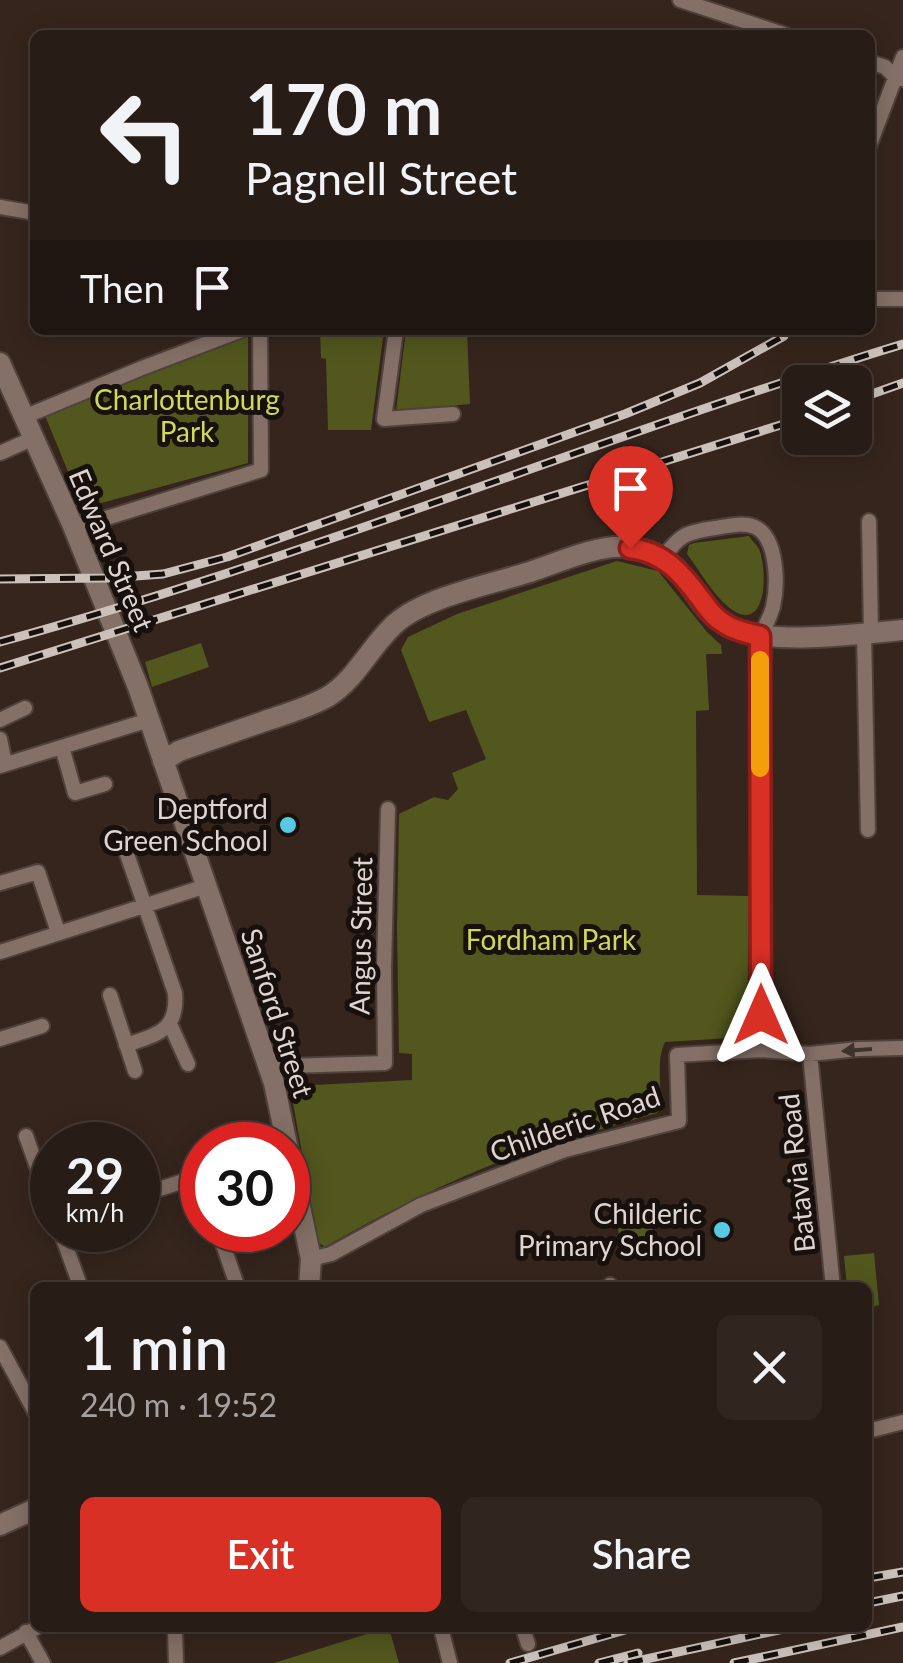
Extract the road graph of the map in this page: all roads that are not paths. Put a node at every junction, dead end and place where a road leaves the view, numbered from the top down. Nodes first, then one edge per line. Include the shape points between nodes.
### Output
1 (680, 0) edge
2 (771, 30) edge
3 (903, 56) edge
4 (875, 64) edge
5 (899, 78) edge
6 (875, 133) edge
7 (0, 207) edge
8 (30, 212) edge
9 (903, 298) edge
10 (875, 299) edge
11 (229, 335) edge
12 (260, 335) edge
13 (395, 335) edge
14 (0, 363) edge
15 (454, 414) dead end
16 (24, 417) junction
17 (34, 438) junction
18 (0, 453) edge
19 (869, 521) dead end
20 (73, 526) junction
21 (663, 558) junction
22 (903, 630) edge
23 (868, 633) junction
24 (760, 636) junction
25 (24, 708) dead end
26 (0, 720) edge
27 (149, 720) junction
28 (0, 739) edge
29 (62, 747) junction
30 (164, 762) junction
31 (3, 765) edge
32 (105, 784) dead end
33 (388, 809) dead end
34 (868, 830) dead end
35 (120, 834) dead end
36 (0, 884) edge
37 (206, 886) junction
38 (146, 905) junction
39 (58, 932) junction
40 (0, 952) edge
41 (110, 995) dead end
42 (170, 1024) junction
43 (42, 1026) dead end
44 (0, 1039) edge
45 (126, 1045) junction
46 (903, 1048) edge
47 (761, 1050) junction
48 (810, 1054) junction
49 (188, 1064) dead end
50 (279, 1068) junction
51 (135, 1071) dead end
52 (283, 1122) edge
53 (26, 1136) dead end
54 (30, 1147) edge
55 (68, 1252) edge
56 (226, 1252) edge
57 (309, 1252) edge
58 (311, 1260) junction
59 (79, 1282) edge
60 (236, 1282) edge
61 (309, 1282) edge
62 (832, 1282) edge
63 (0, 1347) edge
64 (30, 1403) edge
65 (903, 1422) edge
66 (872, 1431) edge
67 (30, 1511) edge
68 (0, 1526) edge
69 (30, 1631) edge
70 (32, 1632) edge
71 (175, 1632) edge
72 (442, 1632) edge
73 (524, 1632) edge
74 (528, 1644) dead end
75 (0, 1652) edge
76 (3, 1663) edge
77 (42, 1663) edge
78 (176, 1663) edge
79 (450, 1663) edge

1 - 2 street
3 - 5 street
4 - 5 street
5 - 6 street
7 - 8 street
9 - 10 street
11 - 16 street
12 - 20 street via 262,470
13 - 15 street via 384,419
14 - 16 main road, Edward Street
16 - 17 main road, Edward Street
17 - 18 street
17 - 20 main road, Edward Street
19 - 23 street
20 - 27 main road, Edward Street
21 - 24 main road via 721,622
21 - 24 street via 684,534 737,525 759,529 774,557 774,604
21 - 30 main road via 625,547 600,550 430,604 394,625 328,696
22 - 23 main road
23 - 24 main road
23 - 34 street
24 - 47 street
25 - 26 street
27 - 29 street
27 - 30 main road, Edward Street
28 - 31 street
29 - 31 street
29 - 32 street via 75,793
30 - 37 main road, Sanford Street
33 - 50 street, Angus Street via 385,1063
35 - 38 street
36 - 39 street via 38,872
37 - 38 street
37 - 50 main road, Sanford Street
38 - 39 street
38 - 42 street via 175,992
39 - 40 street
41 - 45 street
42 - 45 street
42 - 49 street
43 - 44 street
45 - 51 street
46 -> 48 street, Childeric Road
47 - 48 street, Childeric Road
47 - 58 street, Childeric Road via 677,1055 679,1121 565,1150 421,1204
48 - 62 street, Batavia Road
50 - 52 main road, Sanford Street
53 - 54 street
55 - 59 street
56 - 60 street
57 - 58 main road, Sanford Street
58 - 61 main road, Sanford Street
63 - 64 street
65 - 66 street
67 - 68 main road
69 - 75 street
70 - 77 street
71 - 78 street
72 - 79 street
73 - 74 street
75 - 76 street

